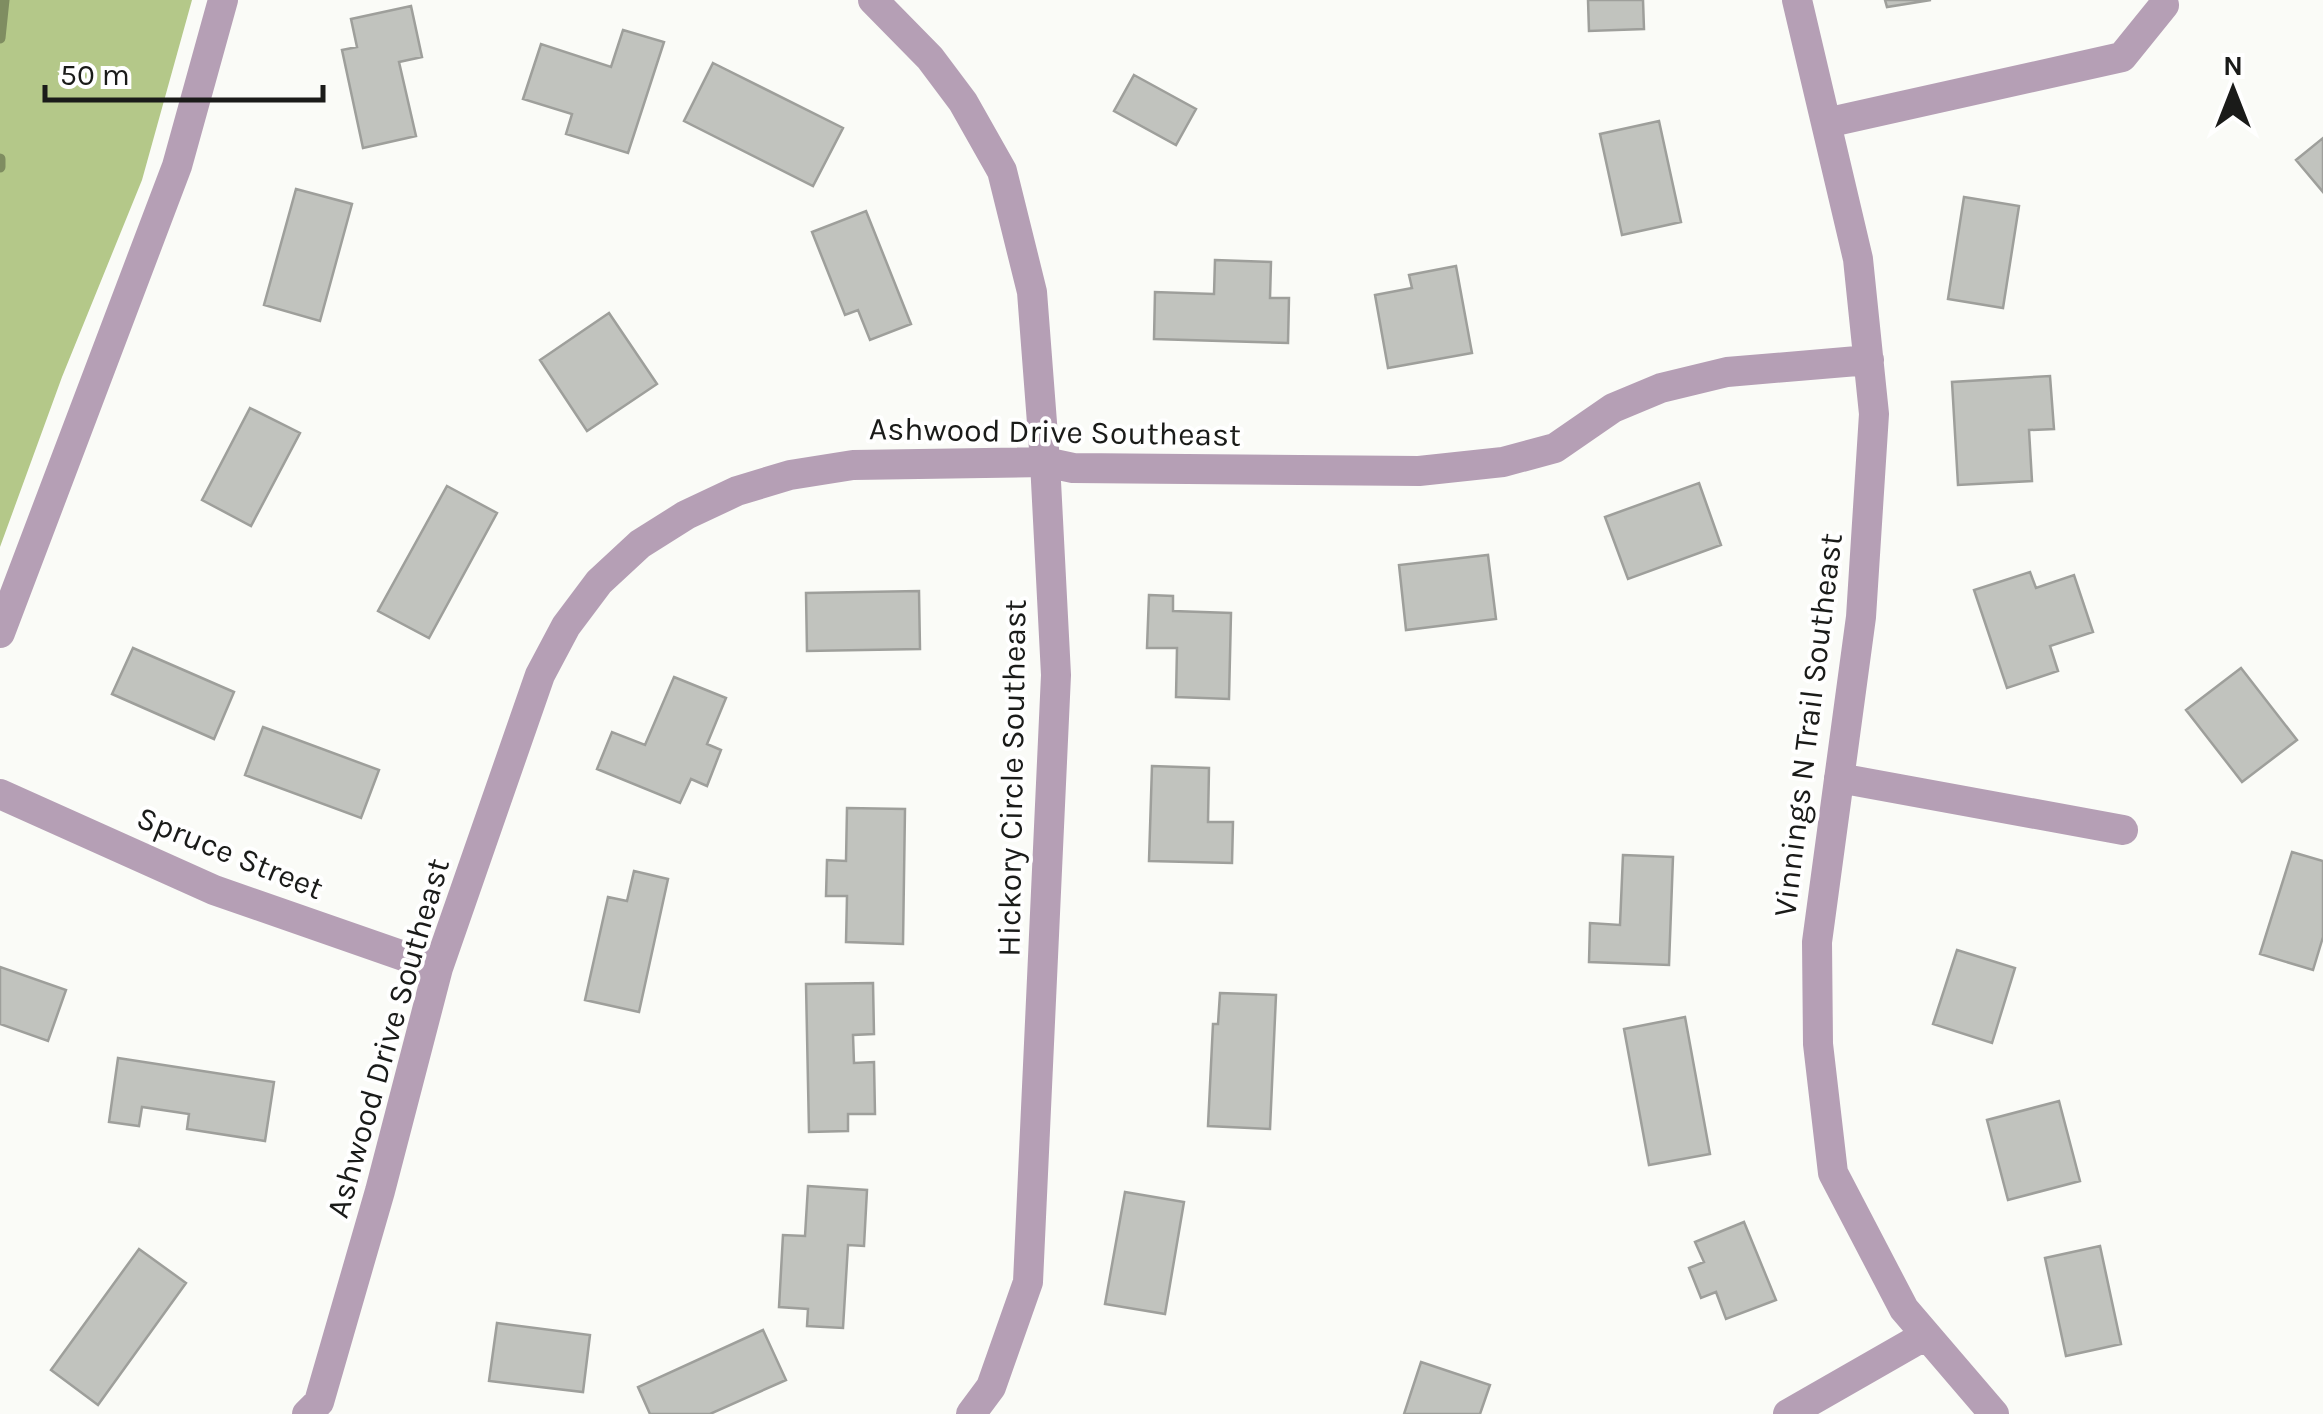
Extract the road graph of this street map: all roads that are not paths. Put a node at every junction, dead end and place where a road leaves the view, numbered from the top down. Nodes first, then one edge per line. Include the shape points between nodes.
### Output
1 (222, 0) edge
2 (873, 0) edge
3 (1798, 0) edge
4 (2164, 5) dead end
5 (1826, 123) junction
6 (1868, 360) junction
7 (1045, 462) junction
8 (0, 633) edge
9 (1839, 778) junction
10 (0, 794) edge
11 (2123, 830) dead end
12 (438, 968) junction
13 (1926, 1335) junction
14 (321, 1410) edge
15 (971, 1414) edge
16 (1788, 1414) edge
17 (1994, 1414) edge

1 - 8 street via 177,166
2 - 7 street, Hickory Circle Southeast via 930,58 1002,171 1032,292
3 - 5 street, Vinnings N Trail Southeast
4 - 5 street via 2122,57
5 - 6 street, Vinnings N Trail Southeast via 1858,259
6 - 7 street, Ashwood Drive Southeast via 1727,372 1660,388 1614,408 1555,448 1503,462 1419,471 1073,468
6 - 9 street, Vinnings N Trail Southeast via 1874,414 1861,618
7 - 12 street, Ashwood Drive Southeast via 853,465 790,474 737,491 640,544 599,582 540,675
7 - 15 street, Hickory Circle Southeast via 1056,675 1028,1282 992,1387
9 - 11 street
9 - 13 street, Vinnings N Trail Southeast via 1817,942 1818,1044 1833,1173 1904,1309
10 - 12 street, Spruce Street via 214,890
12 - 14 street, Ashwood Drive Southeast
13 - 16 street
13 - 17 street, Vinnings N Trail Southeast

